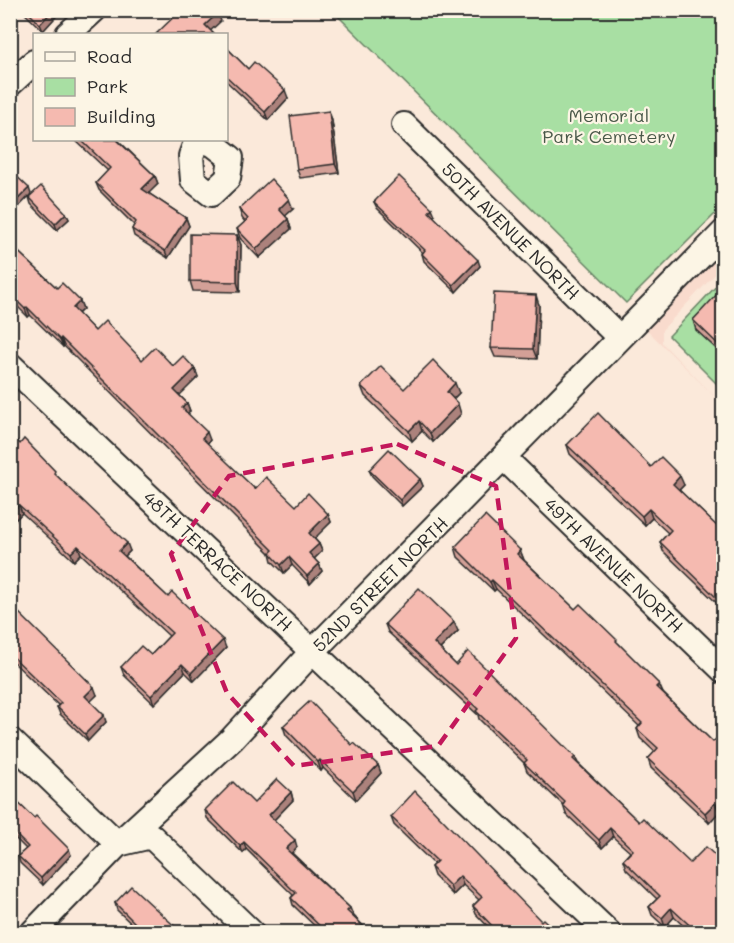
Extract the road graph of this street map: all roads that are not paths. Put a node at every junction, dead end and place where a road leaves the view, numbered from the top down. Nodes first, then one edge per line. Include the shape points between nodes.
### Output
1 (33, 64) edge
2 (12, 79) edge
3 (404, 125) dead end
4 (723, 232) edge
5 (619, 337) junction
6 (10, 365) edge
7 (504, 458) junction
8 (314, 651) junction
9 (723, 671) edge
10 (10, 740) edge
11 (118, 844) junction
12 (33, 933) edge
13 (251, 933) edge
14 (608, 933) edge

1 - 2 street
3 - 5 street, 50TH AVENUE NORTH
4 - 5 street, 52ND STREET NORTH
5 - 7 street, 52ND STREET NORTH
6 - 8 street, 48TH TERRACE NORTH
7 - 8 street, 52ND STREET NORTH
7 - 9 street, 49TH AVENUE NORTH
8 - 11 street, 52ND STREET NORTH via 232,739
8 - 14 street, 48TH TERRACE NORTH
10 - 11 street
11 - 12 street, 52ND STREET NORTH
11 - 13 street via 152,836

